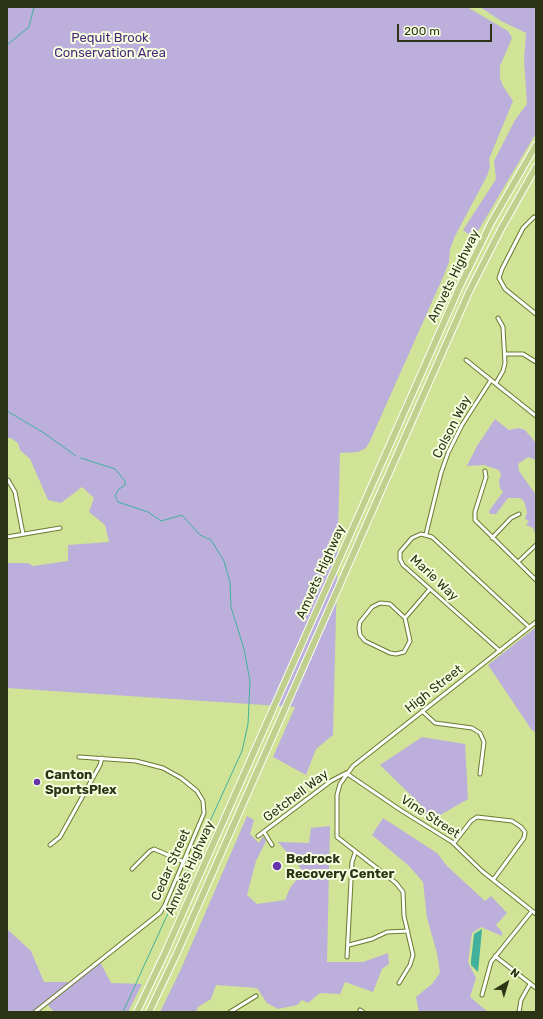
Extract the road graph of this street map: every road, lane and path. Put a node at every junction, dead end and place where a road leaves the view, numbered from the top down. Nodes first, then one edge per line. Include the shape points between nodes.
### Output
1 (536, 145) edge
2 (536, 167) edge
3 (534, 217) dead end
4 (536, 314) edge
5 (498, 318) dead end
6 (504, 354) junction
7 (466, 360) dead end
8 (536, 362) edge
9 (491, 380) junction
10 (496, 383) junction
11 (536, 416) edge
12 (485, 471) dead end
13 (8, 480) dead end
14 (519, 514) dead end
15 (60, 528) dead end
16 (23, 534) junction
17 (426, 534) junction
18 (7, 537) edge
19 (492, 538) junction
20 (536, 545) edge
21 (518, 562) junction
22 (536, 580) edge
23 (430, 590) junction
24 (405, 618) junction
25 (536, 622) edge
26 (529, 627) junction
27 (500, 651) junction
28 (422, 711) junction
29 (79, 757) dead end
30 (102, 758) junction
31 (346, 773) junction
32 (480, 774) dead end
33 (264, 832) junction
34 (258, 836) dead end
35 (454, 843) junction
36 (50, 845) dead end
37 (272, 845) dead end
38 (355, 853) junction
39 (184, 862) junction
40 (132, 869) dead end
41 (493, 880) junction
42 (532, 911) junction
43 (536, 914) edge
44 (408, 931) junction
45 (348, 944) junction
46 (495, 956) junction
47 (347, 957) dead end
48 (399, 983) dead end
49 (530, 984) junction
50 (536, 988) edge
51 (482, 995) dead end
52 (256, 996) dead end
53 (34, 1012) edge
54 (137, 1012) edge
55 (150, 1012) edge
56 (230, 1012) edge
57 (519, 1012) edge

1 - 54 highway, Amvets Highway via 491,223 457,292
2 - 55 highway, Amvets Highway via 501,229 467,298
3 - 4 street via 524,228 499,278 505,289
5 - 6 street via 503,329
6 - 8 street via 522,354
6 - 10 street via 504,367
7 - 9 street
9 - 10 street
9 - 17 street, Colson Way via 449,450
10 - 11 street
12 - 19 street via 474,518
13 - 16 street via 15,492
14 - 19 street via 511,518
15 - 16 street
16 - 18 street
17 - 23 street, Marie Way via 413,537 402,547 399,555 402,565
17 - 26 street
19 - 21 street
20 - 21 street
21 - 22 street
23 - 24 street
23 - 27 street, Marie Way
24 - 24 street via 410,641 407,649 400,654 392,654 365,642 359,632 360,622 372,607 380,603 390,604
25 - 26 street, High Street
26 - 27 street, High Street
27 - 28 street, High Street
28 - 31 street, High Street
28 - 32 street via 435,723 472,728 480,733 484,742
29 - 30 street
30 - 36 street via 62,835
30 - 39 street, Cedar Street via 143,762 173,773 197,791 205,811
31 - 33 street, Getchell Way via 331,781
31 - 35 street, Vine Street
31 - 38 street via 338,792 336,833 339,840
33 - 34 street, Getchell Way
33 - 37 street
35 - 41 street, Vine Street
35 - 41 street via 477,817 512,821 521,827 525,832 524,838
38 - 44 street via 401,888
38 - 45 street via 352,862
39 - 40 street via 154,849
39 - 53 street, Cedar Street via 160,914
41 - 42 street, Vine Street
42 - 43 street, Vine Street
42 - 46 street
44 - 45 street via 387,932 372,939
44 - 48 street via 412,957
45 - 47 street
46 - 49 street
46 - 51 street
49 - 50 street
49 - 57 street via 521,1000
52 - 56 street

